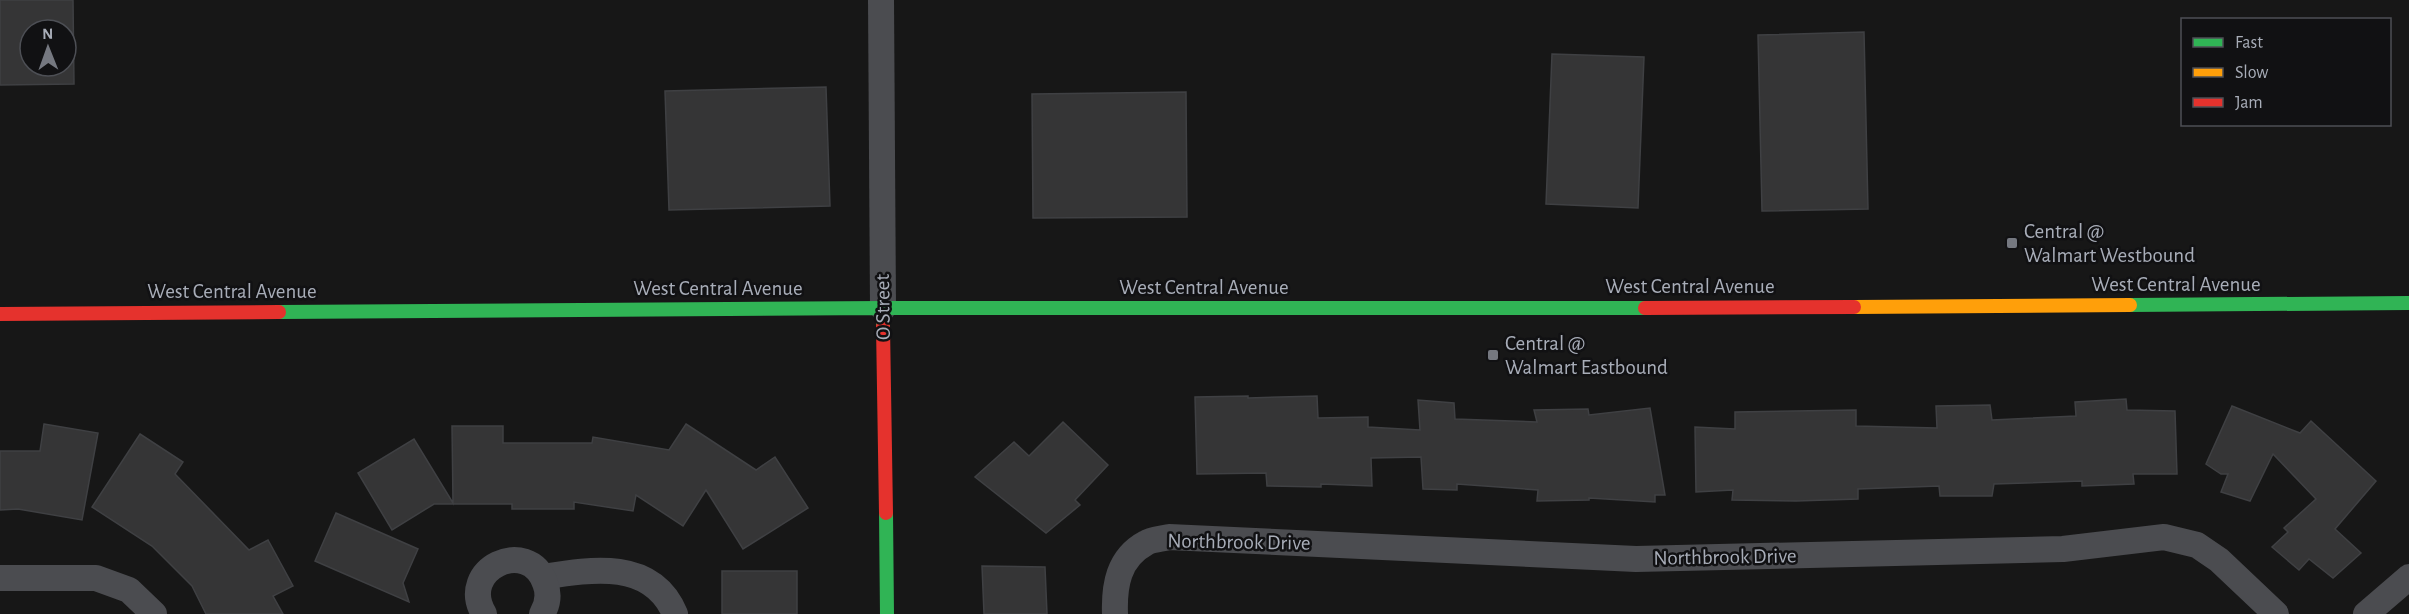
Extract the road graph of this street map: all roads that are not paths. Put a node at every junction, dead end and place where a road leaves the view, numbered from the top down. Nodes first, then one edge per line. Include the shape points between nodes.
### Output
1 (881, 0) edge
2 (2409, 303) edge
3 (883, 308) junction
4 (0, 314) edge
5 (543, 577) junction
6 (2409, 577) edge
7 (0, 578) edge
8 (154, 614) edge
9 (484, 614) edge
10 (542, 614) edge
11 (675, 614) edge
12 (887, 614) edge
13 (1115, 614) edge
14 (2276, 614) edge
15 (2366, 614) edge

1 - 3 street, O Street
2 - 3 main road, West Central Avenue
3 - 4 main road, West Central Avenue
3 - 12 main road, O Street
5 - 9 street via 527,562 506,560 495,564 487,571 478,591
5 - 10 street via 548,589
5 - 11 street via 621,570 648,580 669,600
6 - 15 street
7 - 8 street via 96,578 129,590
13 - 14 street, Northbrook Drive via 1118,573 1130,555 1146,542 1169,537 1636,559 2063,549 2164,537 2197,545 2219,560

